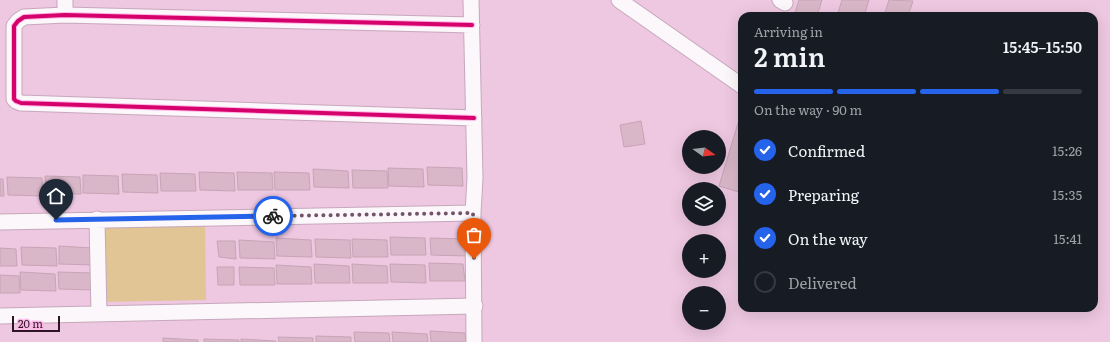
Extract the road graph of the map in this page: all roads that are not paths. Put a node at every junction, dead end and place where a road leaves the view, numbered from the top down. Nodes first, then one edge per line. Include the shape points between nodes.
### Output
1 (471, 0) edge
2 (619, 0) edge
3 (65, 7) edge
4 (472, 25) junction
5 (738, 83) edge
6 (474, 118) junction
7 (473, 213) junction
8 (97, 219) junction
9 (0, 222) edge
10 (475, 306) junction
11 (99, 314) junction
12 (0, 316) edge
13 (474, 342) edge

1 - 4 street
2 - 5 street
3 - 4 street
3 - 6 street via 24,17 14,26 16,101
4 - 6 street
6 - 7 street
7 - 8 street
7 - 10 street
8 - 9 street
8 - 11 street
10 - 11 street
10 - 13 street
11 - 12 street

